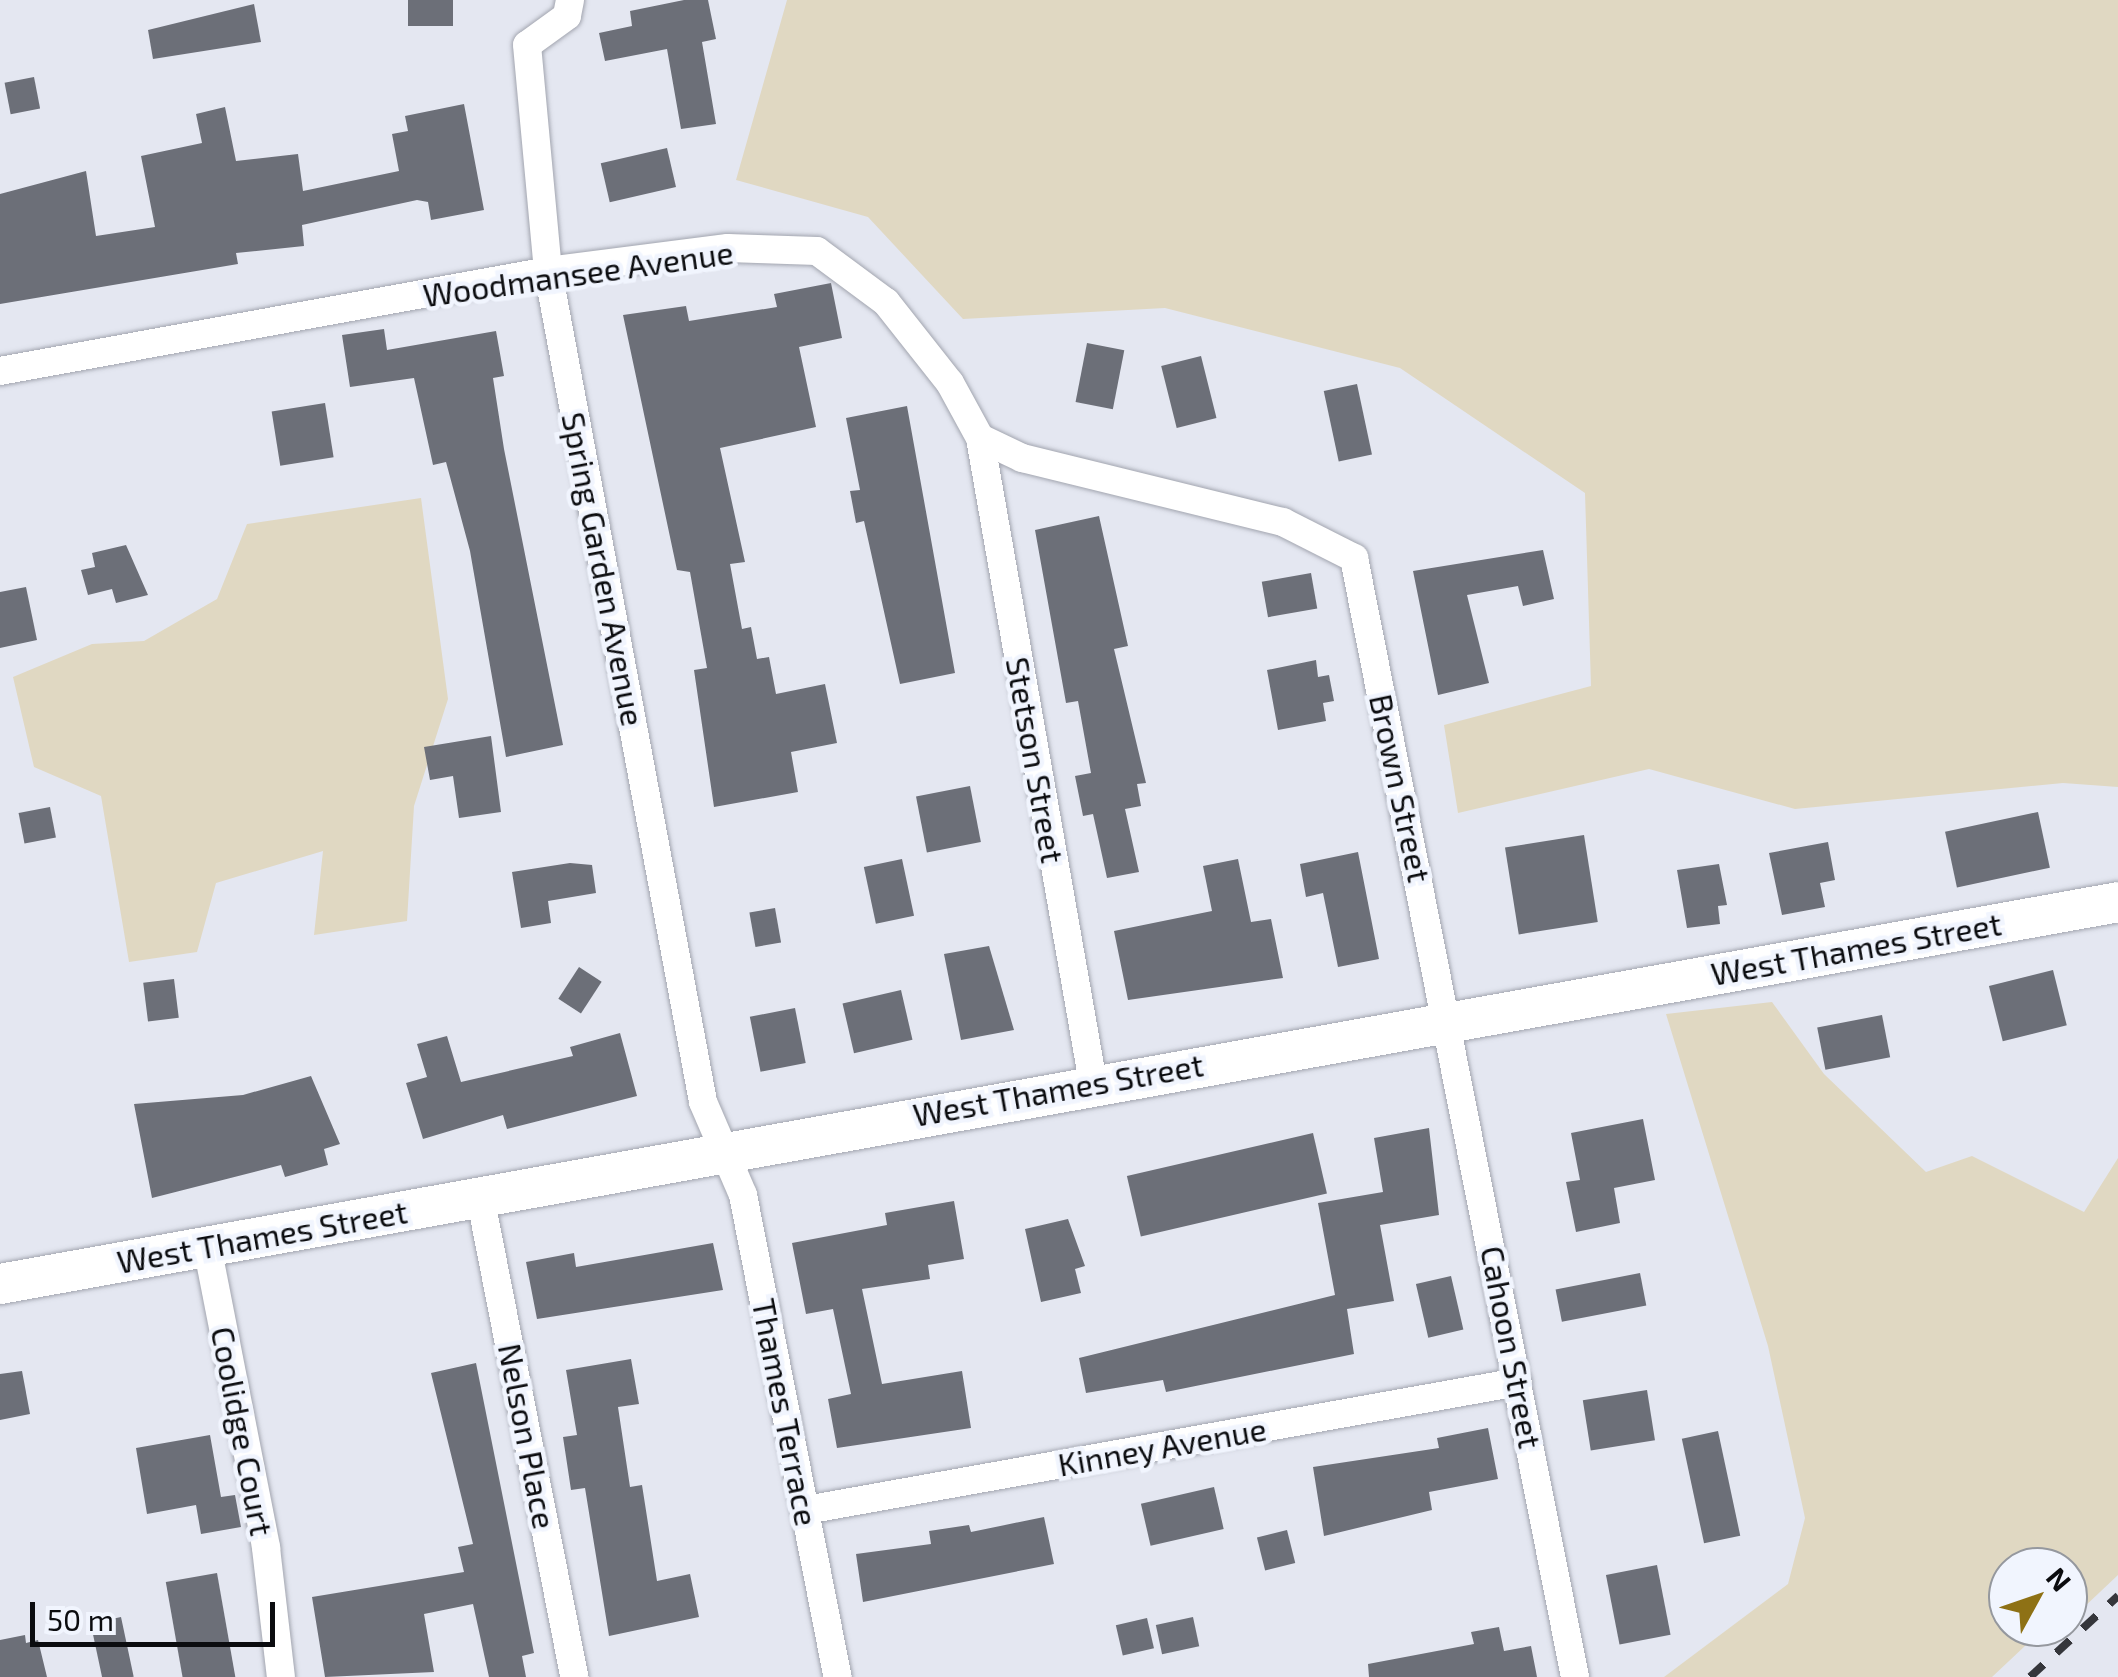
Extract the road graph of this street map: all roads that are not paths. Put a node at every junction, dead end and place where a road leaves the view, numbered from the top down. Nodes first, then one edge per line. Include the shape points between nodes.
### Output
1 (570, 0) edge
2 (548, 271) junction
3 (0, 371) edge
4 (980, 438) junction
5 (2118, 902) edge
6 (1449, 1018) junction
7 (1093, 1083) junction
8 (722, 1151) junction
9 (480, 1196) junction
10 (207, 1246) junction
11 (0, 1284) edge
12 (1518, 1382) junction
13 (806, 1510) junction
14 (281, 1677) edge
15 (574, 1677) edge
16 (838, 1677) edge
17 (1575, 1677) edge

1 - 2 street, Spring Garden Avenue via 567,16 528,45
2 - 3 street, Woodmansee Avenue
2 - 4 street, Woodmansee Avenue via 728,248 817,251 886,302 950,382
2 - 8 street, Spring Garden Avenue via 703,1102
4 - 6 street, Brown Street via 1022,458 1282,522 1354,558
4 - 7 street, Stetson Street
5 - 6 main road, West Thames Street
6 - 7 main road, West Thames Street
6 - 12 street, Cahoon Street
7 - 8 main road, West Thames Street
8 - 9 main road, West Thames Street
8 - 13 street, Thames Terrace via 743,1195
9 - 10 main road, West Thames Street
9 - 15 street, Nelson Place
10 - 11 main road, West Thames Street
10 - 14 street, Coolidge Court via 266,1548
12 - 13 street, Kinney Avenue
12 - 17 street, Cahoon Street
13 - 16 street, Thames Terrace via 825,1645

